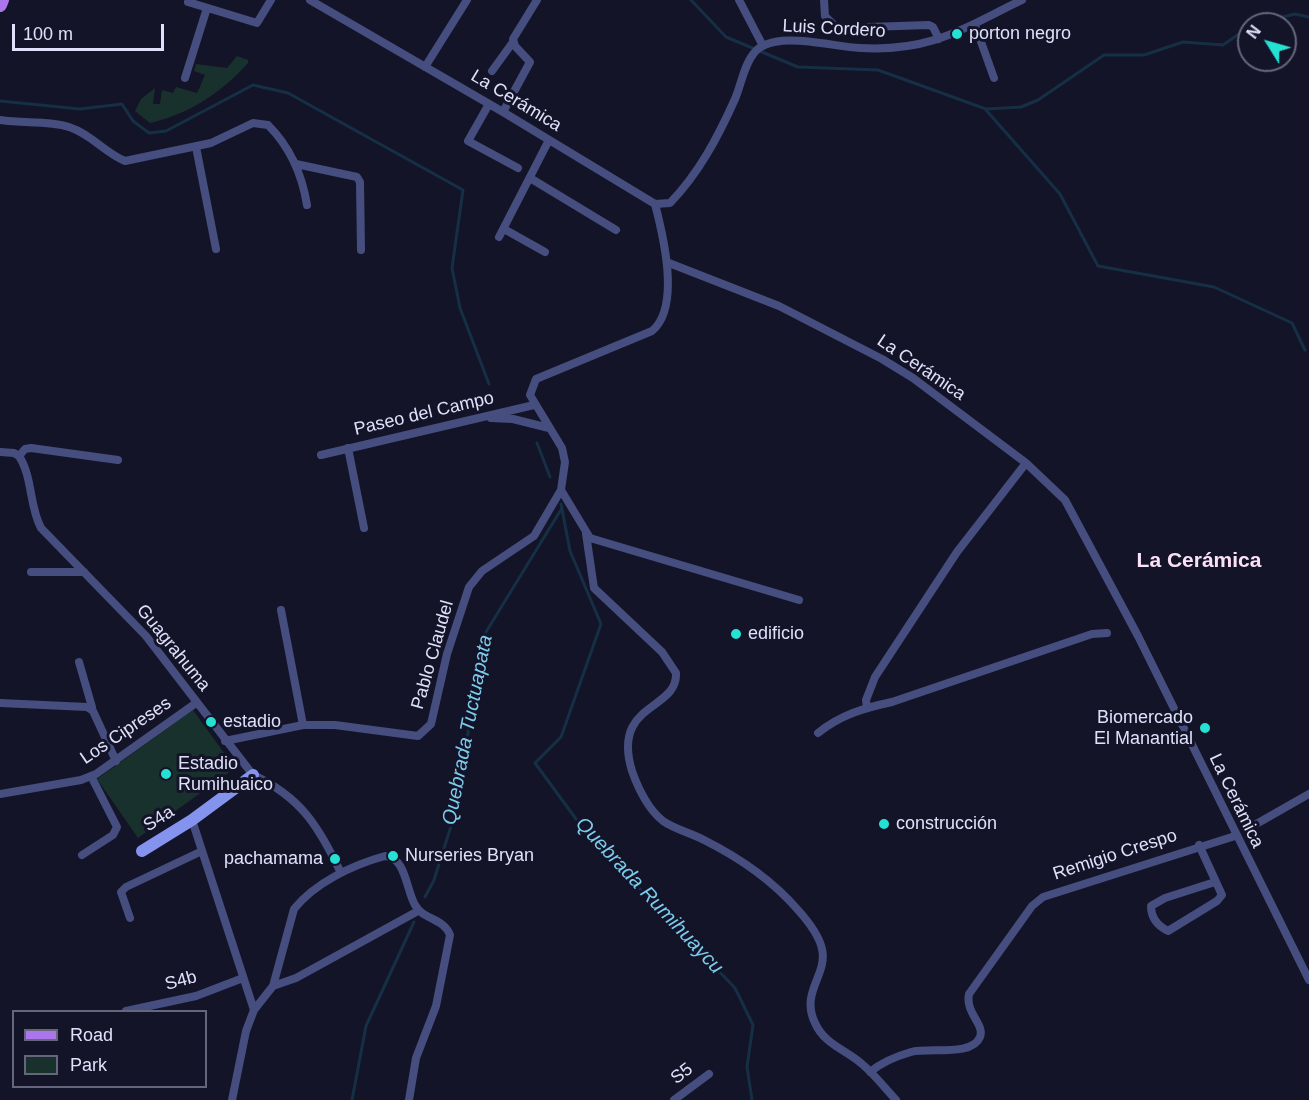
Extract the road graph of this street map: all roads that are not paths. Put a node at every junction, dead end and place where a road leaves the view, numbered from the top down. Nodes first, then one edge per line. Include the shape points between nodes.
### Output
1 (2, 0) edge
2 (271, 0) edge
3 (310, 0) edge
4 (467, 0) edge
5 (537, 0) edge
6 (739, 0) edge
7 (824, 0) edge
8 (1022, 0) edge
9 (188, 2) dead end
10 (0, 5) edge
11 (207, 8) junction
12 (975, 25) junction
13 (939, 39) junction
14 (513, 42) junction
15 (763, 46) junction
16 (424, 67) junction
17 (492, 71) dead end
18 (185, 78) dead end
19 (994, 78) dead end
20 (489, 104) junction
21 (503, 112) junction
22 (0, 120) edge
23 (549, 140) junction
24 (195, 147) junction
25 (296, 164) junction
26 (518, 168) dead end
27 (530, 178) junction
28 (655, 204) junction
29 (307, 205) dead end
30 (504, 229) junction
31 (616, 230) dead end
32 (500, 237) dead end
33 (216, 249) dead end
34 (361, 250) dead end
35 (545, 252) dead end
36 (669, 263) junction
37 (534, 405) junction
38 (482, 417) junction
39 (549, 428) junction
40 (348, 448) junction
41 (0, 452) edge
42 (321, 455) dead end
43 (19, 456) junction
44 (118, 460) dead end
45 (1026, 463) junction
46 (561, 490) junction
47 (364, 528) dead end
48 (586, 534) junction
49 (31, 572) dead end
50 (84, 572) junction
51 (799, 600) dead end
52 (281, 610) dead end
53 (1107, 633) dead end
54 (79, 662) dead end
55 (0, 703) edge
56 (196, 703) junction
57 (89, 708) junction
58 (867, 708) junction
59 (303, 725) junction
60 (818, 733) dead end
61 (225, 741) junction
62 (116, 761) junction
63 (253, 775) junction
64 (92, 776) junction
65 (0, 794) edge
66 (1309, 794) edge
67 (192, 820) junction
68 (1251, 827) dead end
69 (1235, 836) junction
70 (1199, 845) junction
71 (142, 851) dead end
72 (202, 851) junction
73 (82, 855) dead end
74 (341, 873) junction
75 (1215, 882) junction
76 (418, 911) junction
77 (130, 918) dead end
78 (1306, 968) edge
79 (243, 978) junction
80 (1309, 980) edge
81 (273, 986) junction
82 (131, 1010) edge
83 (254, 1010) junction
84 (870, 1072) junction
85 (709, 1074) dead end
86 (232, 1100) edge
87 (410, 1100) edge
88 (674, 1100) edge
89 (896, 1100) edge

1 - 10 main road
2 - 11 street via 257,23
3 - 16 street, La Cerámica
4 - 16 street
5 - 14 street
6 - 15 street
7 - 13 street via 825,16 837,28 929,25
8 - 12 street, Luis Cordero
9 - 11 street
11 - 18 street
12 - 13 street, Luis Cordero
12 - 19 street
13 - 15 street, Luis Cordero via 901,48 781,41
14 - 17 street
14 - 21 street via 530,62
15 - 28 street, Luis Cordero via 748,63 726,119 700,166 670,203
16 - 20 street, La Cerámica
20 - 21 street, La Cerámica
20 - 26 street via 468,141
21 - 23 street, La Cerámica
22 - 24 street via 70,127 125,160
23 - 27 street
23 - 28 street, La Cerámica
24 - 25 street via 253,123 268,124
24 - 33 street
25 - 29 street
25 - 34 street via 357,177
27 - 30 street
27 - 31 street
28 - 36 street
30 - 32 street
30 - 35 street
36 - 37 street via 658,327 536,379 530,395
36 - 45 street, La Cerámica via 779,306 882,358
37 - 38 street, Paseo del Campo
37 - 39 street, Pablo Claudel
38 - 39 street via 513,419
38 - 40 street, Paseo del Campo
39 - 46 street, Pablo Claudel via 562,448 565,462
40 - 42 street, Paseo del Campo
40 - 47 street
41 - 43 street
43 - 44 street via 31,448
43 - 50 street, Guagrahuma via 25,465 41,528
45 - 58 street via 957,552 881,667 866,700
45 - 69 street, La Cerámica via 1065,500 1138,636
46 - 48 street
46 - 59 street, Pablo Claudel via 534,536 482,571 469,587 447,654 431,724 425,732 418,736 335,725
48 - 51 street
48 - 84 street via 594,588 662,652 676,673 669,691 639,716 628,733 632,771 648,806 663,821 746,864 797,909 822,948 810,997 815,1023 831,1045
49 - 50 street
50 - 56 street, Guagrahuma via 146,636
52 - 59 street
53 - 58 street via 1092,633
54 - 57 street
55 - 57 street
56 - 61 street, Guagrahuma
56 - 62 street, Los Cipreses
57 - 62 street
58 - 60 street via 834,720
59 - 61 street, Pablo Claudel
61 - 63 street, Guagrahuma
62 - 64 street, Los Cipreses
63 - 67 street, S4a
63 - 74 street, Guagrahuma via 276,786 305,811 324,837
64 - 65 street, Los Cipreses
64 - 73 street via 117,827 113,835
66 - 68 street
67 - 71 street, S4a
67 - 72 street
69 - 70 street, Remigio Crespo
69 - 78 street, La Cerámica
70 - 75 street
70 - 84 street, Remigio Crespo via 1043,897 1032,906 969,994 969,1010 980,1027 981,1035 976,1042 963,1050 911,1052
72 - 77 street via 121,892
72 - 79 street
74 - 76 street via 391,856 403,871
74 - 81 street via 294,909
75 - 75 street via 1150,906 1159,927 1168,931 1217,901 1221,895
76 - 81 street via 296,978
76 - 87 street via 442,923 450,935 436,1006 416,1058
78 - 80 street, La Cerámica
79 - 82 street, S4b via 196,996
79 - 83 street
81 - 83 street
83 - 86 street
84 - 89 street
85 - 88 street, S5

